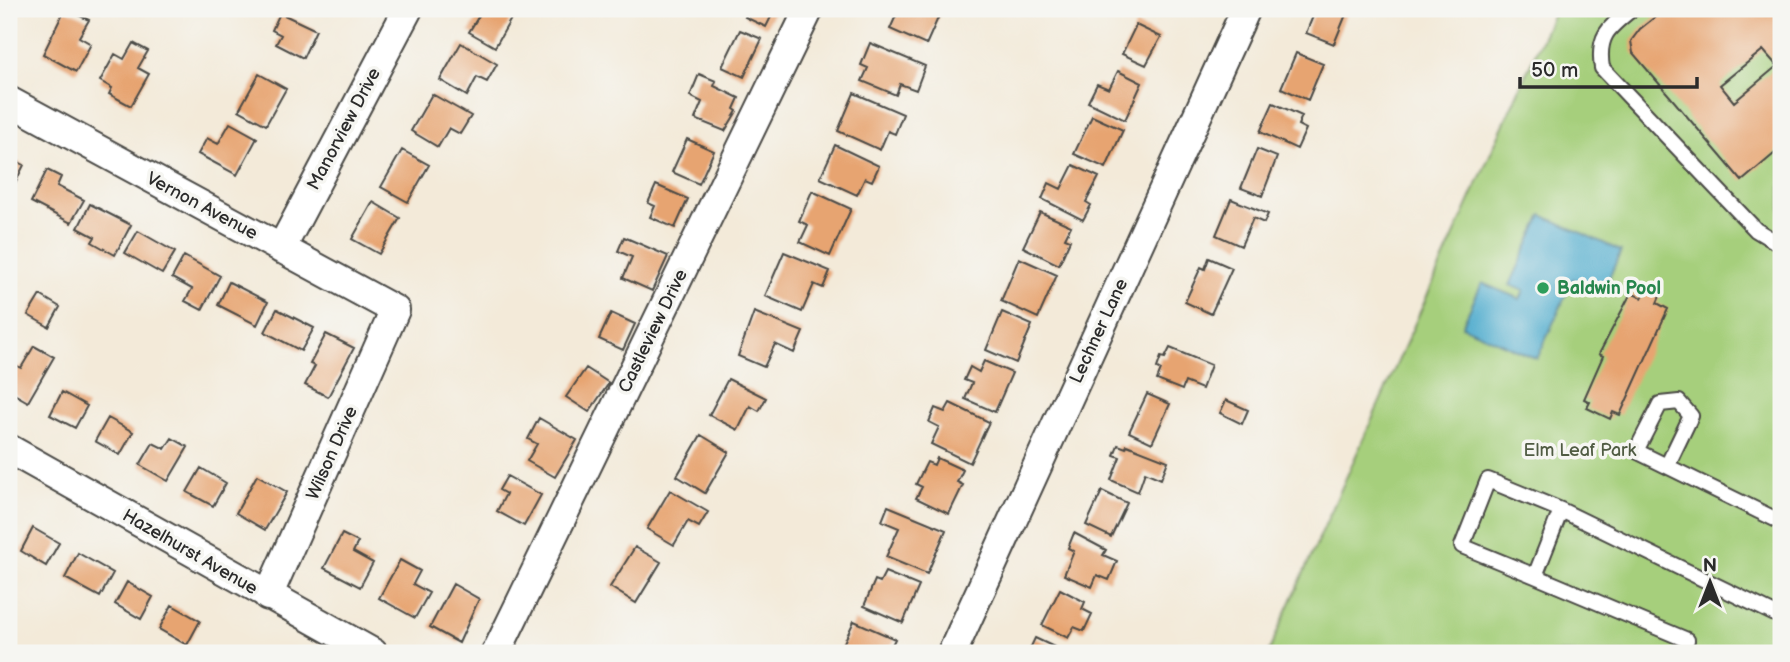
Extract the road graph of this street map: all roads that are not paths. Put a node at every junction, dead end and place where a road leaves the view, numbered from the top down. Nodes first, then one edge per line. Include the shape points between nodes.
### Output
1 (408, 9) edge
2 (809, 9) edge
3 (1246, 9) edge
4 (1632, 9) edge
5 (9, 102) edge
6 (1781, 245) edge
7 (281, 249) junction
8 (395, 310) joint
9 (9, 449) edge
10 (1667, 466) junction
11 (1561, 510) junction
12 (1781, 522) edge
13 (1535, 576) junction
14 (268, 596) junction
15 (1781, 617) edge
16 (1687, 639) dead end
17 (373, 653) edge
18 (496, 653) edge
19 (952, 653) edge

1 - 7 street, Manorview Drive
2 - 18 street, Castleview Drive
3 - 19 street, Lechner Lane
4 - 6 lane via 1607,29 1600,50 1602,68 1756,230
5 - 7 street, Vernon Avenue
7 - 8 street, Vernon Avenue
8 - 14 street, Wilson Drive
9 - 14 street, Hazelhurst Avenue
10 - 10 lane via 1636,451 1660,404 1678,402 1691,416
10 - 12 lane
11 - 13 lane
11 - 13 lane via 1488,480 1462,546
11 - 15 lane
13 - 16 lane
14 - 17 street, Hazelhurst Avenue

